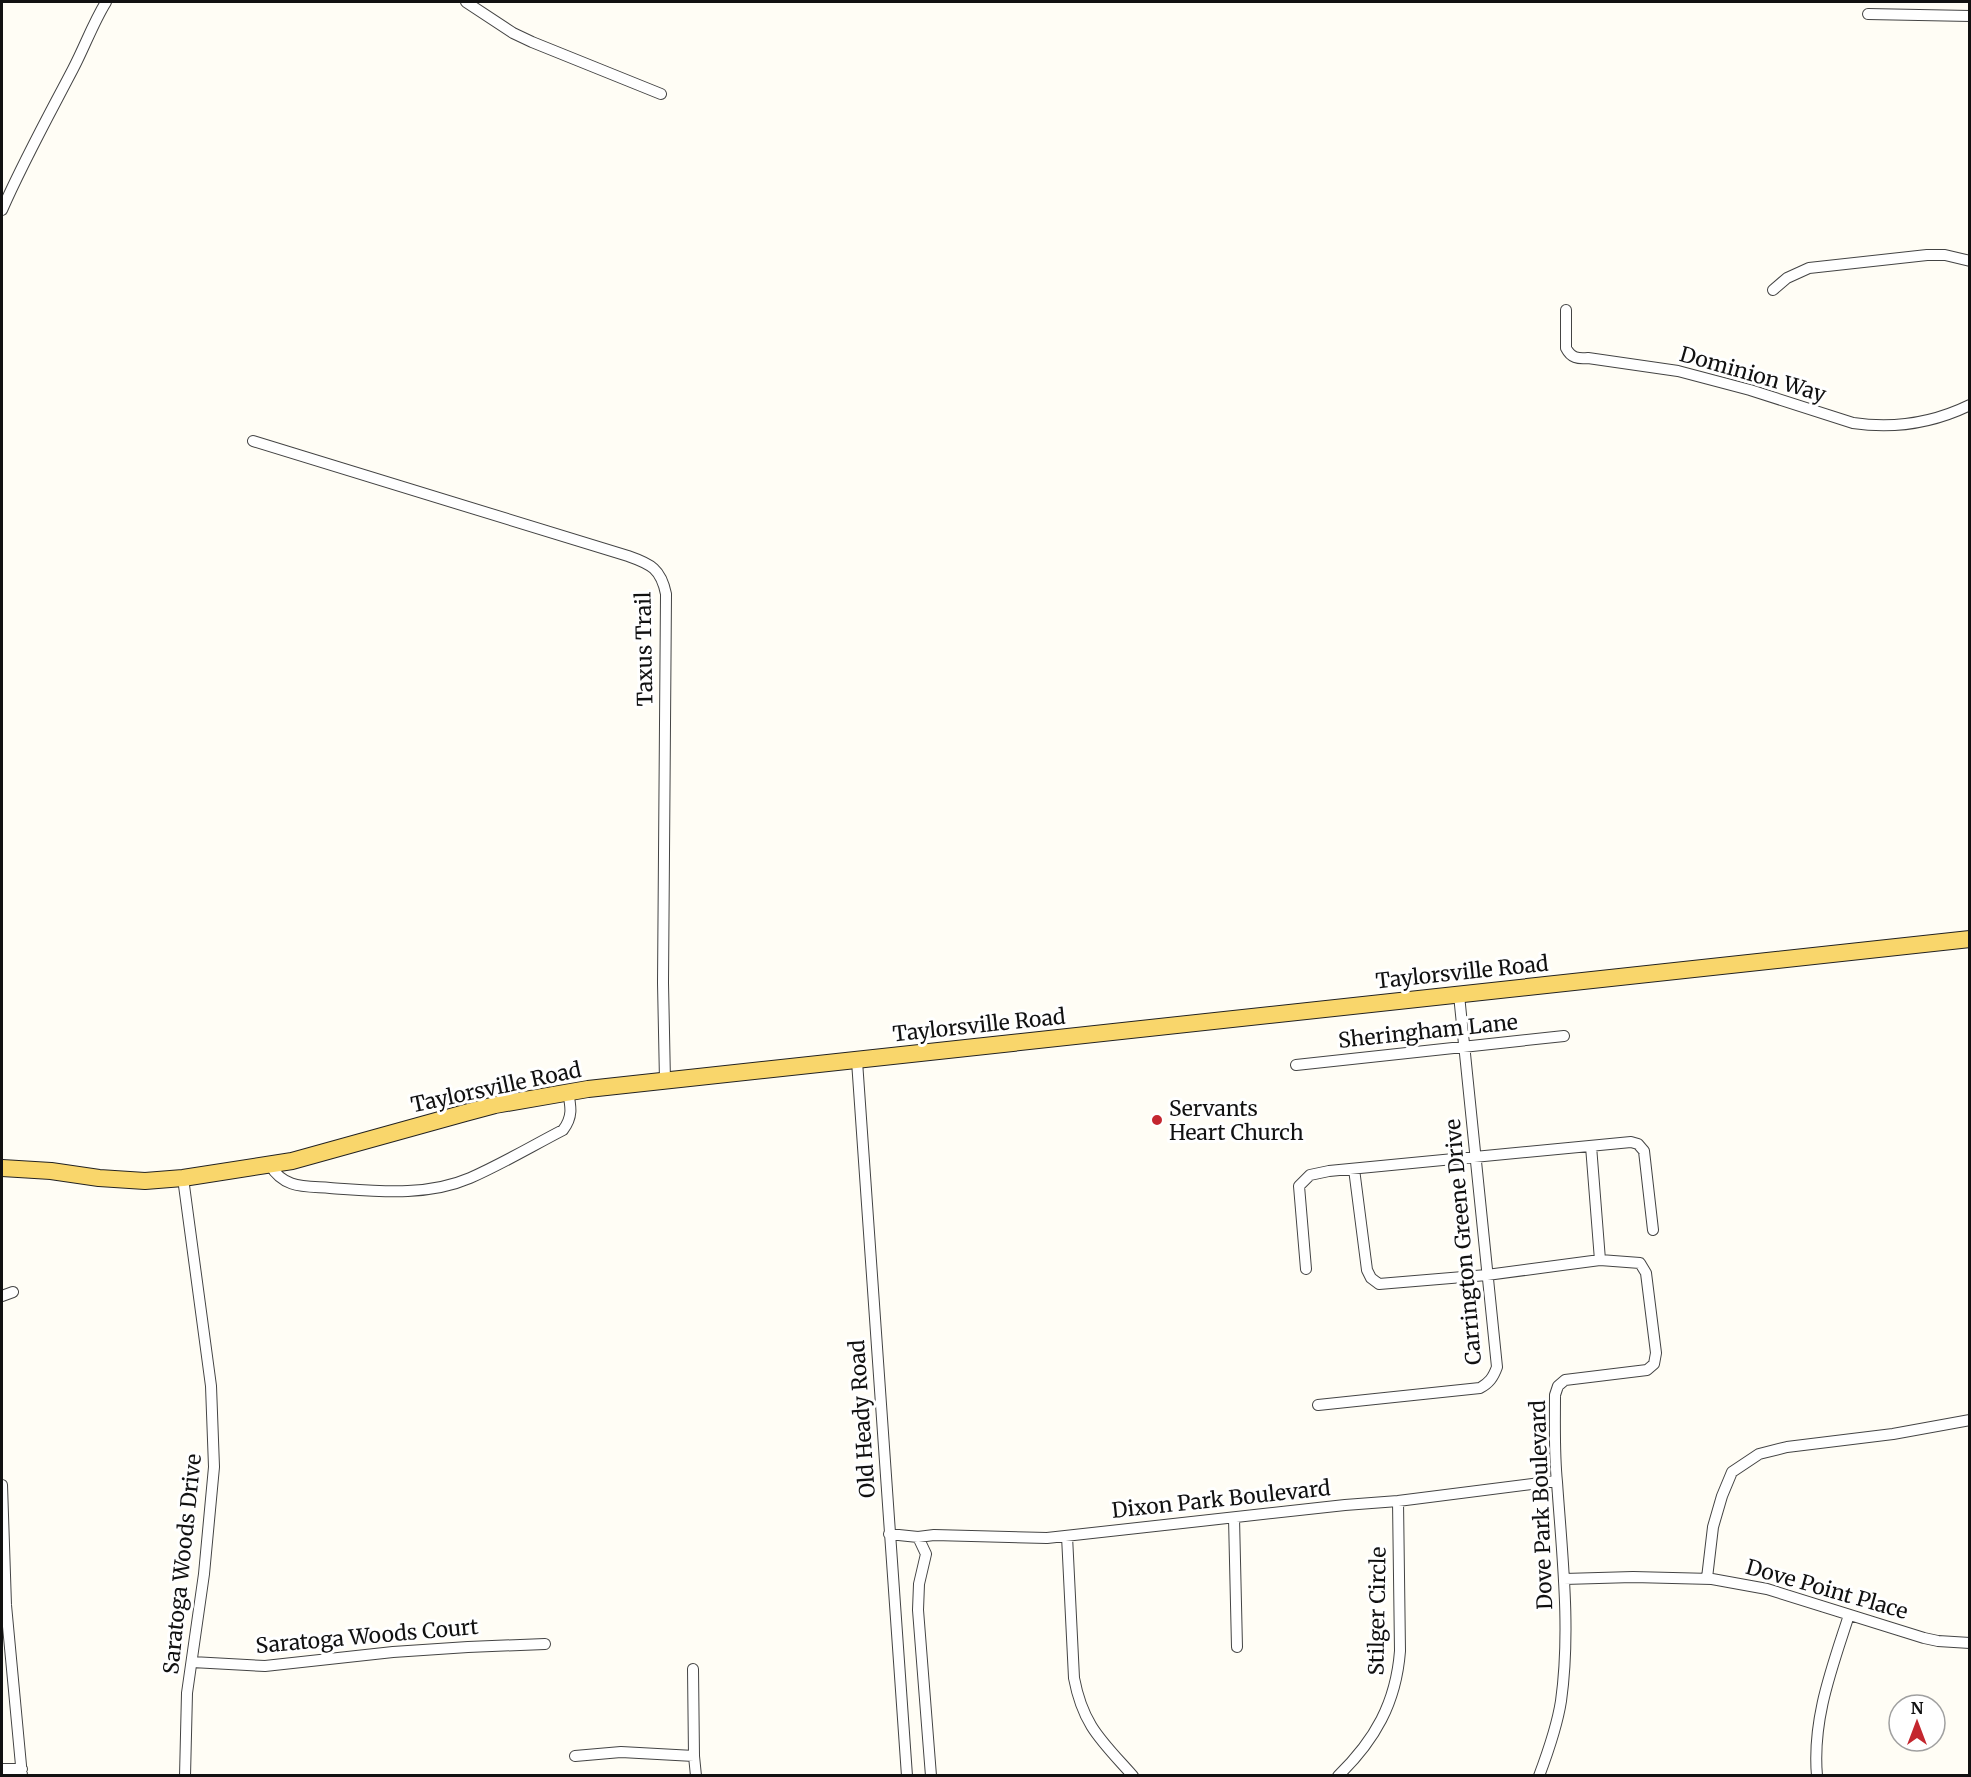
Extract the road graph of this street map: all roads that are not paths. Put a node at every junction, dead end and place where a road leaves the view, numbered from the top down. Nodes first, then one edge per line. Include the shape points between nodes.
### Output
1 (106, 2) edge
2 (466, 2) edge
3 (1868, 14) dead end
4 (1970, 16) edge
5 (661, 94) dead end
6 (2, 210) edge
7 (1970, 261) edge
8 (1773, 290) dead end
9 (1566, 310) dead end
10 (1970, 405) edge
11 (253, 441) dead end
12 (1970, 939) edge
13 (1459, 995) junction
14 (1564, 1036) dead end
15 (1464, 1046) junction
16 (857, 1061) junction
17 (1296, 1065) dead end
18 (665, 1082) junction
19 (568, 1092) junction
20 (1591, 1146) junction
21 (1475, 1156) junction
22 (270, 1165) junction
23 (2, 1168) edge
24 (1354, 1169) junction
25 (183, 1178) junction
26 (1653, 1230) dead end
27 (1600, 1260) junction
28 (1306, 1269) dead end
29 (1487, 1275) junction
30 (14, 1292) dead end
31 (2, 1296) edge
32 (1318, 1405) dead end
33 (1970, 1420) edge
34 (1556, 1481) junction
35 (2, 1485) edge
36 (1398, 1501) junction
37 (1234, 1518) junction
38 (889, 1534) junction
39 (1067, 1536) junction
40 (918, 1537) junction
41 (1707, 1578) junction
42 (1564, 1579) junction
43 (1848, 1615) junction
44 (1970, 1643) edge
45 (545, 1644) dead end
46 (1237, 1647) dead end
47 (192, 1662) junction
48 (693, 1669) dead end
49 (575, 1756) dead end
50 (694, 1756) junction
51 (2, 1769) edge
52 (22, 1773) edge
53 (184, 1776) edge
54 (696, 1776) edge
55 (907, 1776) edge
56 (931, 1776) edge
57 (1133, 1776) edge
58 (1338, 1776) edge
59 (1539, 1776) edge
60 (1817, 1776) edge

1 - 6 street
2 - 5 street via 532,42
3 - 4 street
7 - 8 street via 1927,255 1809,268
9 - 10 street, Dominion Way via 1566,348 1580,359 1678,371 1870,426 1906,425
11 - 18 street, Taxus Trail via 628,556 648,564 659,574 666,594
12 - 13 main road, Taylorsville Road
13 - 15 street, Carrington Greene Drive
13 - 16 main road, Taylorsville Road
14 - 15 street, Sheringham Lane
15 - 17 street, Sheringham Lane
15 - 21 street, Carrington Greene Drive
16 - 18 main road, Taylorsville Road
16 - 38 street, Old Heady Road
18 - 19 main road, Taylorsville Road
19 - 22 main road, Taylorsville Road via 465,1113
19 - 22 street via 571,1116 563,1130 469,1178 437,1187 388,1192 296,1185 280,1179
20 - 21 street
20 - 26 street via 1631,1142 1644,1151
20 - 27 street
21 - 24 street
21 - 29 street, Carrington Greene Drive
22 - 25 main road, Taylorsville Road
23 - 25 main road, Taylorsville Road via 99,1178
24 - 28 street via 1310,1175 1299,1186
24 - 29 street, Dove Park Boulevard via 1367,1270 1378,1284
25 - 47 street, Saratoga Woods Drive via 214,1427 212,1504
27 - 29 street, Dove Park Boulevard
27 - 34 street, Dove Park Boulevard via 1640,1263 1646,1274 1656,1353 1647,1370 1573,1378 1558,1386
29 - 32 street, Carrington Greene Drive via 1497,1367 1489,1383 1480,1388
30 - 31 street
33 - 41 street via 1759,1454 1732,1472 1713,1527
34 - 36 street, Dixon Park Boulevard
34 - 42 street, Dove Park Boulevard
35 - 52 street via 6,1605
36 - 37 street, Dixon Park Boulevard
36 - 58 street, Stilger Circle via 1398,1673 1385,1711 1366,1747
37 - 39 street, Dixon Park Boulevard
37 - 46 street
38 - 40 street, Dixon Park Boulevard
38 - 55 street, Old Heady Road
39 - 40 street, Dixon Park Boulevard
39 - 57 street via 1078,1700 1097,1736
40 - 56 street via 926,1554 918,1610
41 - 42 street, Dove Point Place
41 - 43 street, Dove Point Place via 1767,1588
42 - 59 street, Dove Park Boulevard via 1565,1664 1561,1703
43 - 44 street, Dove Point Place via 1924,1638
43 - 60 street via 1819,1713
45 - 47 street, Saratoga Woods Court via 393,1652 265,1666
47 - 53 street, Saratoga Woods Drive
48 - 50 street
49 - 50 street via 621,1752
50 - 54 street
51 - 52 street

